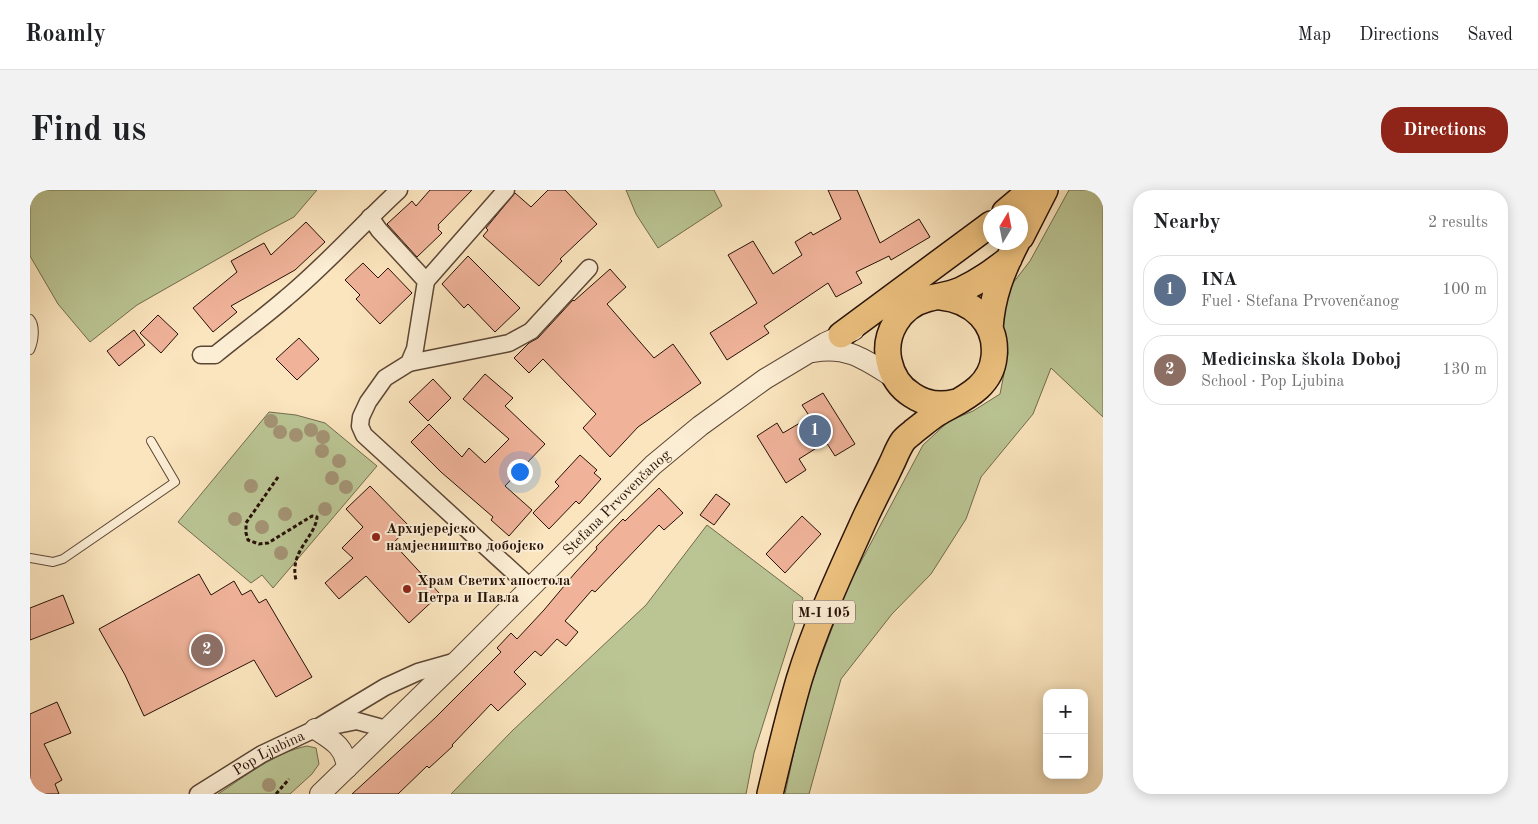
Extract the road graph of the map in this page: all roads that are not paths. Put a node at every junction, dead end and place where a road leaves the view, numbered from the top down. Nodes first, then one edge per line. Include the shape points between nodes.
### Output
1 (399, 190) edge
2 (506, 190) edge
3 (1031, 190) edge
4 (1045, 190) edge
5 (1013, 205) edge
6 (370, 217) junction
7 (1028, 222) edge
8 (983, 229) edge
9 (1013, 250) edge
10 (589, 268) dead end
11 (426, 281) junction
12 (941, 297) junction
13 (905, 311) junction
14 (30, 319) edge
15 (990, 329) junction
16 (841, 335) junction
17 (30, 350) edge
18 (201, 355) dead end
19 (801, 356) junction
20 (408, 363) junction
21 (898, 382) junction
22 (959, 401) junction
23 (903, 440) junction
24 (151, 442) dead end
25 (30, 558) edge
26 (531, 588) junction
27 (457, 660) junction
28 (315, 729) junction
29 (386, 729) junction
30 (347, 768) junction
31 (198, 794) edge
32 (320, 794) edge
33 (770, 794) edge

1 - 6 street
2 - 11 street
3 - 5 main road
4 - 7 main road
6 - 11 street
6 - 18 street via 286,299 215,355
8 - 16 main road
9 - 12 main road, M-I 105 via 981,281
9 - 15 main road, M-I 105 via 996,288
10 - 20 street via 531,331 509,343
11 - 20 street via 415,349
12 - 13 main road, M-I 105 via 915,303
12 - 15 main road, M-I 105 via 965,302 984,318
13 - 16 street, Stefana Prvovenčanog
13 - 21 main road, M-I 105 via 896,320 888,343 889,362
14 - 17 lane via 34,343
15 - 22 main road, M-I 105 via 994,358 990,372 978,389
16 - 19 street, Stefana Prvovenčanog
19 - 21 street via 835,350 849,352
19 - 26 street, Stefana Prvovenčanog via 724,408 653,465
20 - 26 street via 385,378 368,402 361,417 364,435
21 - 22 main road, M-I 105 via 912,396 927,402 948,404
21 - 23 main road, M-I 105 via 903,403
22 - 23 main road, M-I 105
23 - 33 main road, M-I 105 via 824,612 800,679
24 - 25 lane via 175,482 63,559 53,562
26 - 27 street, Stefana Prvovenčanog
27 - 28 street via 385,687
27 - 29 street, Stefana Prvovenčanog
28 - 29 street via 357,721
28 - 30 street via 339,745
28 - 31 street, Pop Ljubina via 262,754
29 - 30 street, Stefana Prvovenčanog
30 - 32 street, Stefana Prvovenčanog

